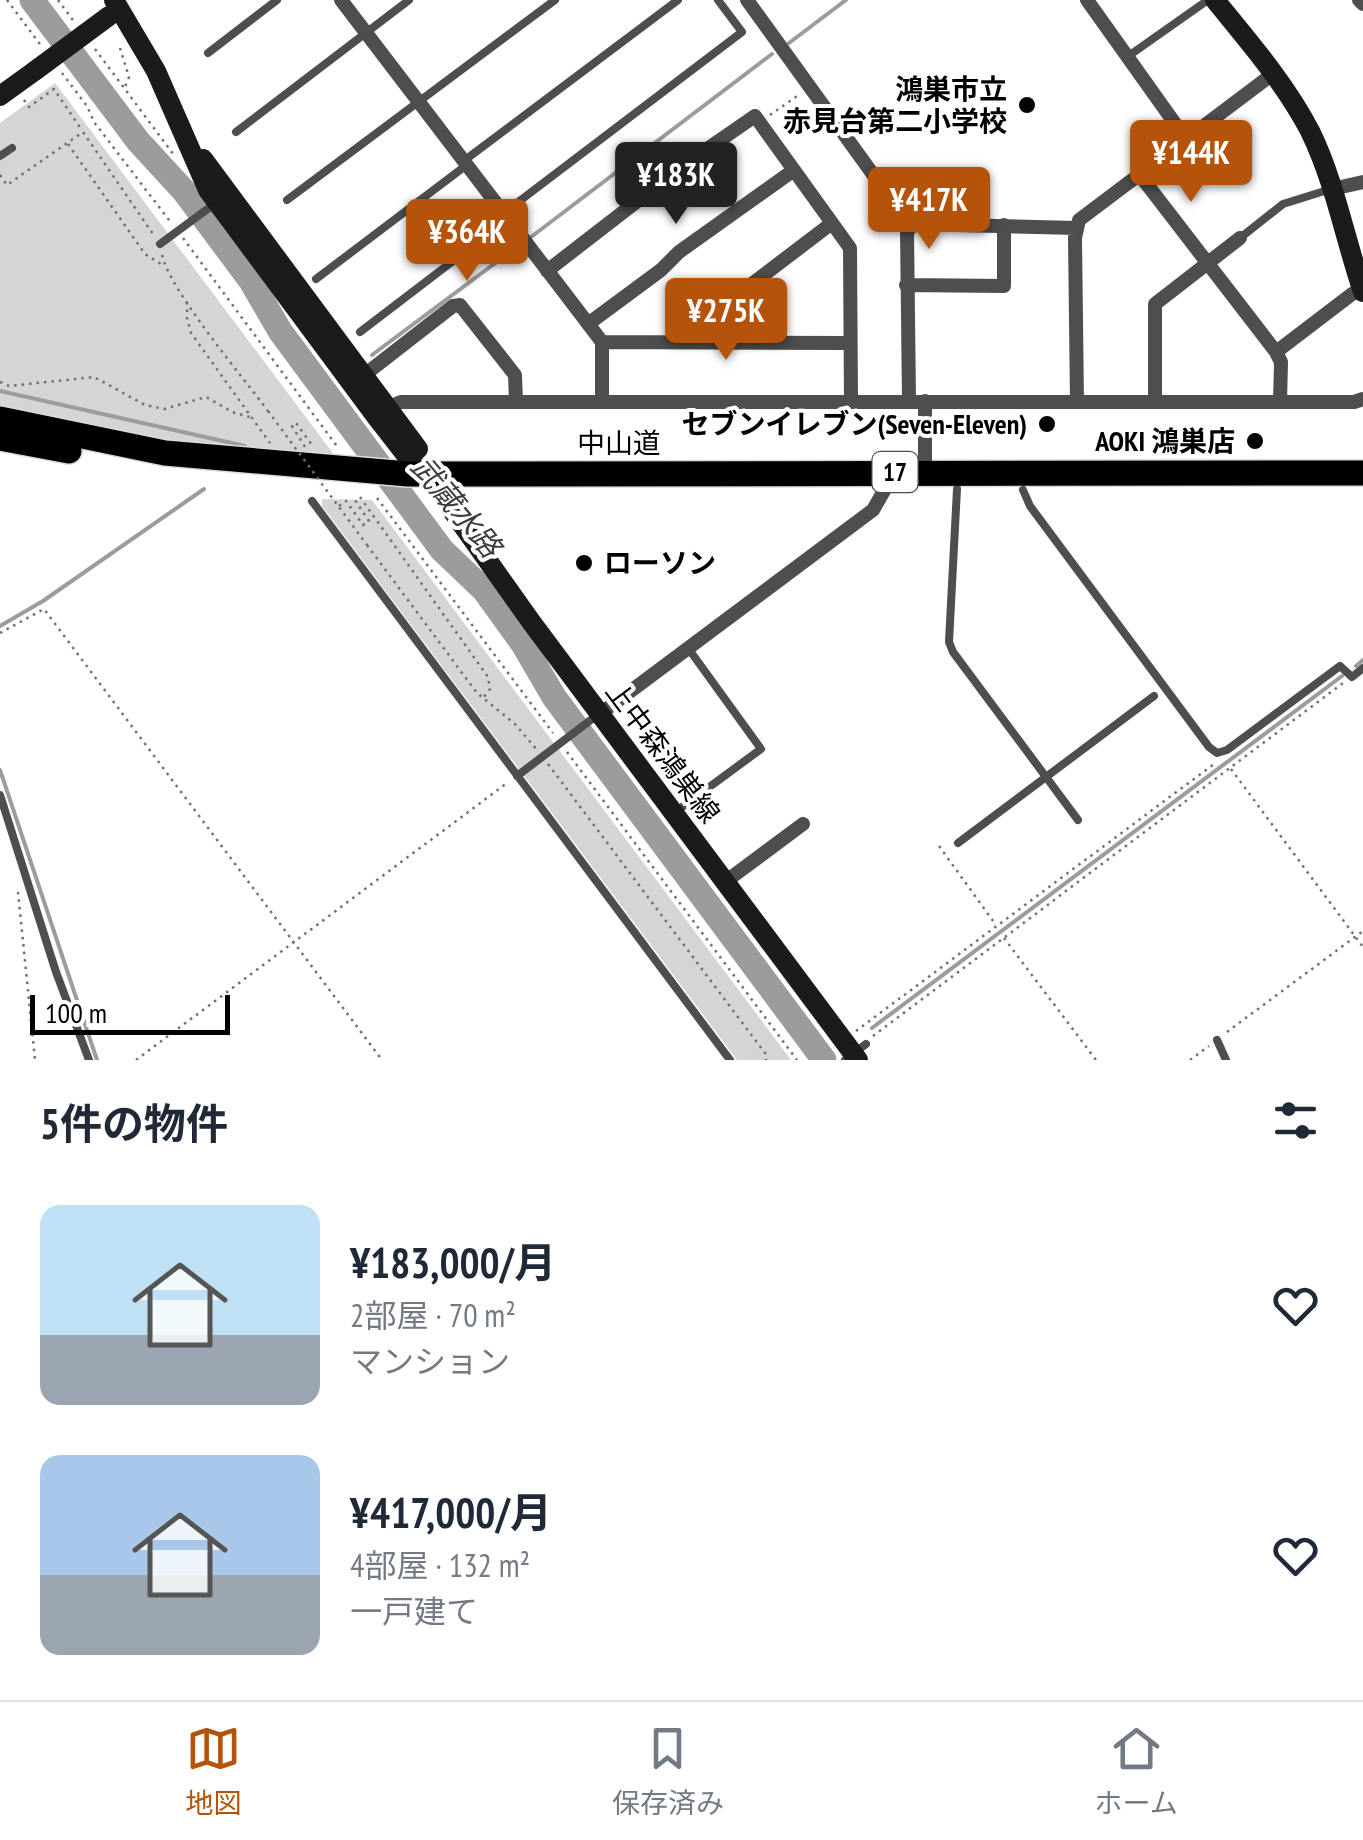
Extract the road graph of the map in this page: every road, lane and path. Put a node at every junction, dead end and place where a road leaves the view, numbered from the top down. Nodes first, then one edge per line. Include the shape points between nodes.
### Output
1 (7, 0) edge
2 (58, 0) edge
3 (277, 0) edge
4 (341, 0) edge
5 (409, 0) edge
6 (555, 0) edge
7 (678, 0) edge
8 (718, 0) edge
9 (748, 0) edge
10 (1087, 0) edge
11 (1208, 0) edge
12 (1216, 0) edge
13 (118, 6) edge
14 (79, 28) dead end
15 (366, 33) junction
16 (90, 43) dead end
17 (41, 46) dead end
18 (208, 52) dead end
19 (1127, 57) junction
20 (127, 64) dead end
21 (44, 66) junction
22 (1274, 72) junction
23 (810, 86) junction
24 (124, 89) junction
25 (8, 91) edge
26 (418, 103) junction
27 (760, 122) junction
28 (83, 132) junction
29 (236, 132) dead end
30 (1186, 139) junction
31 (67, 143) junction
32 (12, 148) dead end
33 (0, 156) edge
34 (175, 157) dead end
35 (466, 162) junction
36 (794, 170) junction
37 (1139, 174) junction
38 (0, 175) edge
39 (1363, 182) edge
40 (7, 184) junction
41 (1332, 189) junction
42 (0, 190) edge
43 (287, 200) dead end
44 (217, 202) junction
45 (507, 216) junction
46 (832, 223) junction
47 (1004, 225) junction
48 (911, 228) junction
49 (1076, 228) junction
50 (181, 229) junction
51 (1240, 238) joint
52 (160, 244) junction
53 (1207, 264) junction
54 (165, 267) junction
55 (547, 271) junction
56 (316, 279) dead end
57 (906, 285) junction
58 (1363, 291) edge
59 (188, 301) junction
60 (588, 324) junction
61 (360, 332) dead end
62 (698, 341) junction
63 (602, 342) junction
64 (850, 342) junction
65 (1276, 352) junction
66 (363, 376) junction
67 (0, 382) edge
68 (1363, 399) edge
69 (602, 401) junction
70 (917, 401) junction
71 (1156, 401) junction
72 (516, 402) junction
73 (850, 402) junction
74 (1077, 402) junction
75 (1280, 402) junction
76 (381, 411) junction
77 (253, 418) junction
78 (0, 419) edge
79 (0, 438) edge
80 (271, 444) dead end
81 (313, 446) dead end
82 (299, 452) junction
83 (342, 454) dead end
84 (926, 472) junction
85 (1363, 473) edge
86 (423, 482) junction
87 (957, 489) junction
88 (1363, 489) edge
89 (366, 490) junction
90 (885, 490) junction
91 (1024, 490) junction
92 (312, 501) dead end
93 (339, 506) junction
94 (0, 633) edge
95 (688, 648) junction
96 (1363, 668) edge
97 (1352, 676) junction
98 (1154, 696) dead end
99 (482, 700) junction
100 (595, 718) junction
101 (563, 742) junction
102 (540, 752) dead end
103 (1217, 753) junction
104 (546, 761) dead end
105 (1230, 768) junction
106 (517, 776) junction
107 (1046, 777) junction
108 (0, 795) edge
109 (674, 814) junction
110 (1078, 820) dead end
111 (803, 824) dead end
112 (958, 842) dead end
113 (939, 846) dead end
114 (725, 882) junction
115 (18, 893) dead end
116 (997, 926) junction
117 (1363, 932) edge
118 (1003, 937) junction
119 (1356, 937) junction
120 (294, 942) junction
121 (1363, 947) edge
122 (858, 1030) dead end
123 (1217, 1040) junction
124 (855, 1054) edge
125 (35, 1060) edge
126 (88, 1060) edge
127 (136, 1060) edge
128 (382, 1060) edge
129 (730, 1060) edge
130 (766, 1060) edge
131 (797, 1060) edge
132 (1096, 1060) edge
133 (1190, 1060) edge
134 (1226, 1060) edge

1 - 17 path
2 - 14 path
3 - 18 lane
4 - 15 street
5 - 15 lane
6 - 26 lane
7 - 35 lane
8 - 45 lane via 742,32
9 - 23 street
10 - 19 street
11 - 19 lane
12 - 22 street
13 - 21 street, bridge
13 - 44 street
15 - 26 street
15 - 29 lane
16 - 24 path
19 - 30 street
20 - 24 path
21 - 25 street
21 - 50 path via 87,106
22 - 30 street
22 - 41 street via 1308,129
23 - 27 path
23 - 48 street
24 - 34 path
25 - 28 path via 29,107 54,90
26 - 35 street
26 - 43 lane
27 - 36 street
27 - 55 street via 756,116 684,165
28 - 31 path
28 - 52 path
30 - 37 street
31 - 40 path
31 - 54 path via 145,254
32 - 33 lane
35 - 45 street
35 - 56 lane
36 - 46 street
36 - 60 street
37 - 49 street
37 - 53 street
38 - 40 path
39 - 41 street
40 - 42 path
41 - 51 lane via 1283,204
41 - 58 street
44 - 50 lane
44 - 66 street
44 - 76 street
45 - 55 street
45 - 61 lane
46 - 62 street via 698,325
46 - 64 street via 850,248
47 - 48 street
47 - 49 street
47 - 57 street via 1004,286
48 - 57 street
49 - 74 street
50 - 52 lane
50 - 83 path
51 - 53 street
52 - 54 path
53 - 65 street
53 - 71 street via 1156,304
54 - 59 path
55 - 60 street
57 - 70 street
58 - 65 street
59 - 77 path via 191,333
59 - 82 path, bridge
60 - 63 street
62 - 63 street
62 - 64 street
63 - 69 street
64 - 73 street
65 - 75 street
66 - 72 street via 460,305 514,375
66 - 76 street
67 - 77 path via 94,377 145,405 164,409 206,397
68 - 75 street
69 - 72 street
69 - 73 street
70 - 73 street
70 - 74 street
70 - 84 street
71 - 74 street
71 - 75 street
72 - 76 street via 400,402
76 - 86 street, 上中森鴻巣線
77 - 80 path
78 - 89 highway, 中山道 / 17
79 - 89 highway, 中山道 / 17 via 166,467
81 - 82 path via 296,423 306,447
82 - 93 path, bridge
84 - 85 highway, 中山道 / 17
84 - 86 highway, 中山道 / 17
86 - 89 highway, 中山道 / 17
86 - 90 highway, 中山道 / 17
86 - 100 street, 上中森鴻巣線
87 - 90 highway, 中山道 / 17
87 - 91 highway, 中山道 / 17
87 - 107 lane via 953,652
88 - 91 highway, 中山道 / 17
89 - 93 path via 369,521 363,524 346,501
89 - 99 path via 488,676 490,689
89 - 101 path
90 - 95 street via 873,510
91 - 103 lane
92 - 106 lane
93 - 99 path, bridge
94 - 120 path via 44,609
95 - 100 street
95 - 109 lane via 762,748
96 - 97 lane
97 - 103 lane via 1340,666
97 - 105 path
98 - 107 lane
99 - 102 path
100 - 101 lane
100 - 109 street, 上中森鴻巣線
101 - 106 lane
101 - 131 path
103 - 116 path via 1215,763
104 - 130 path
105 - 118 path
105 - 119 path
106 - 120 path
106 - 129 lane
107 - 110 lane
107 - 112 lane
108 - 126 lane
109 - 114 street, 上中森鴻巣線
111 - 114 street
113 - 116 path
114 - 124 street, 上中森鴻巣線
115 - 125 path
116 - 122 path
117 - 119 path
118 - 124 path
118 - 132 path
119 - 121 path
119 - 123 path
120 - 127 path
120 - 128 path
123 - 133 path
123 - 134 lane

